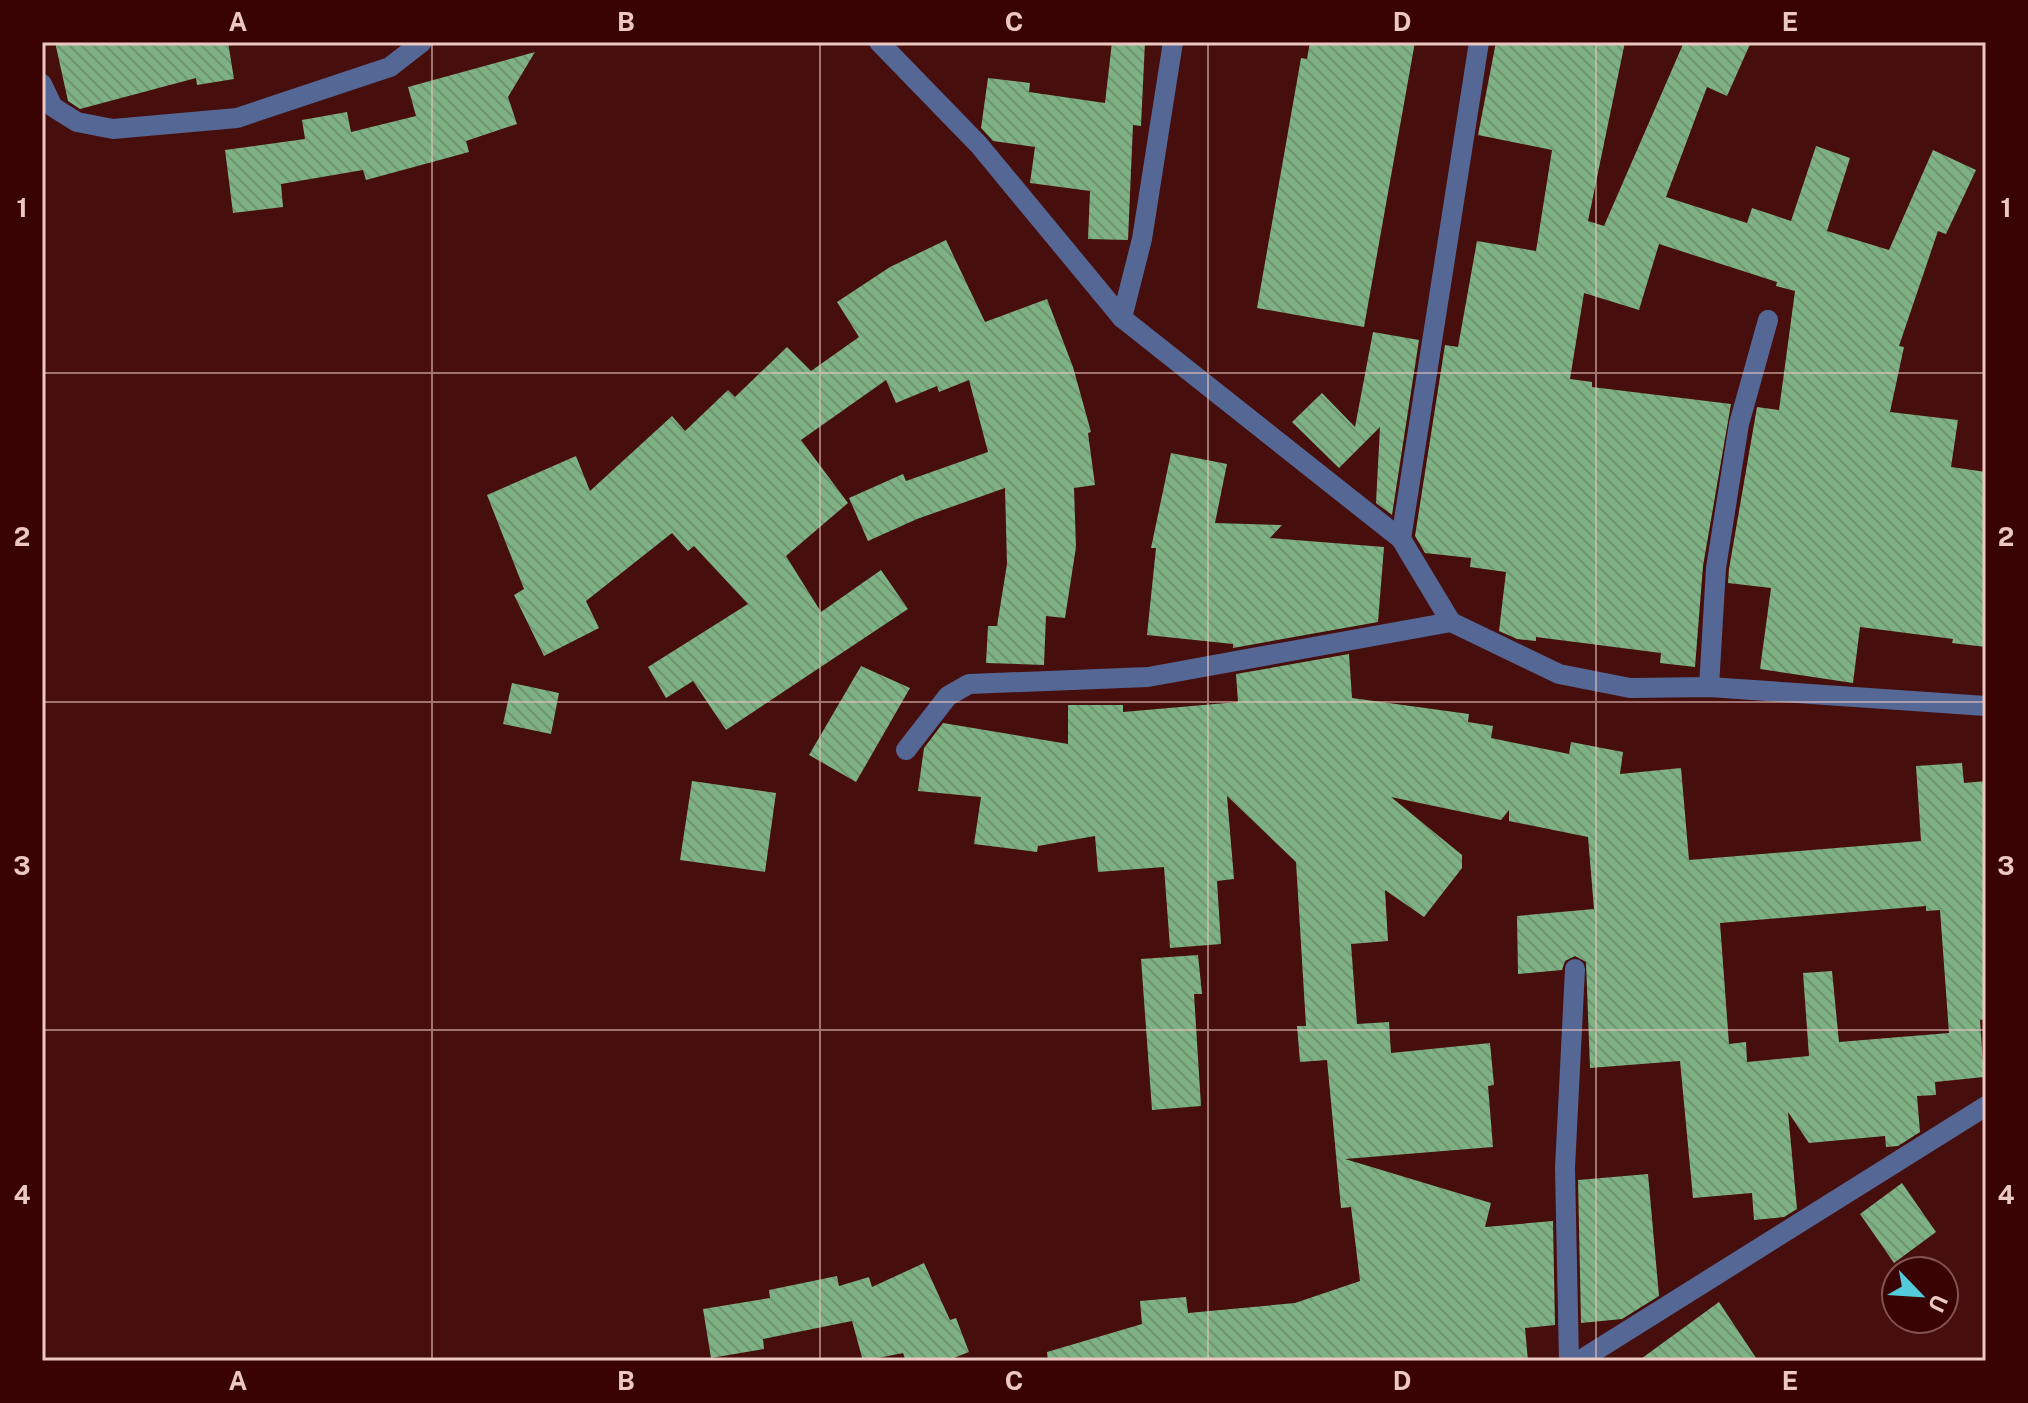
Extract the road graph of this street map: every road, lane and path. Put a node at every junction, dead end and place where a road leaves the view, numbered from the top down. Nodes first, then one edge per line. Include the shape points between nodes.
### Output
1 (422, 42) edge
2 (879, 42) edge
3 (1173, 42) edge
4 (1479, 42) edge
5 (42, 84) edge
6 (1122, 318) junction
7 (1768, 320) dead end
8 (1401, 539) junction
9 (1451, 622) junction
10 (1709, 687) junction
11 (1986, 706) edge
12 (906, 750) dead end
13 (1575, 969) dead end
14 (1986, 1106) edge
15 (1569, 1361) edge
16 (1579, 1361) edge

1 - 5 street via 390,67 237,118 113,129 77,122 53,107
2 - 6 street via 979,145
3 - 6 street via 1142,239
4 - 8 street
6 - 8 street
7 - 10 street via 1736,439 1716,568
8 - 9 street
9 - 10 street via 1559,674 1630,688
9 - 12 street via 1148,677 969,684 948,696
10 - 11 street
13 - 15 street via 1565,1168
14 - 16 street

